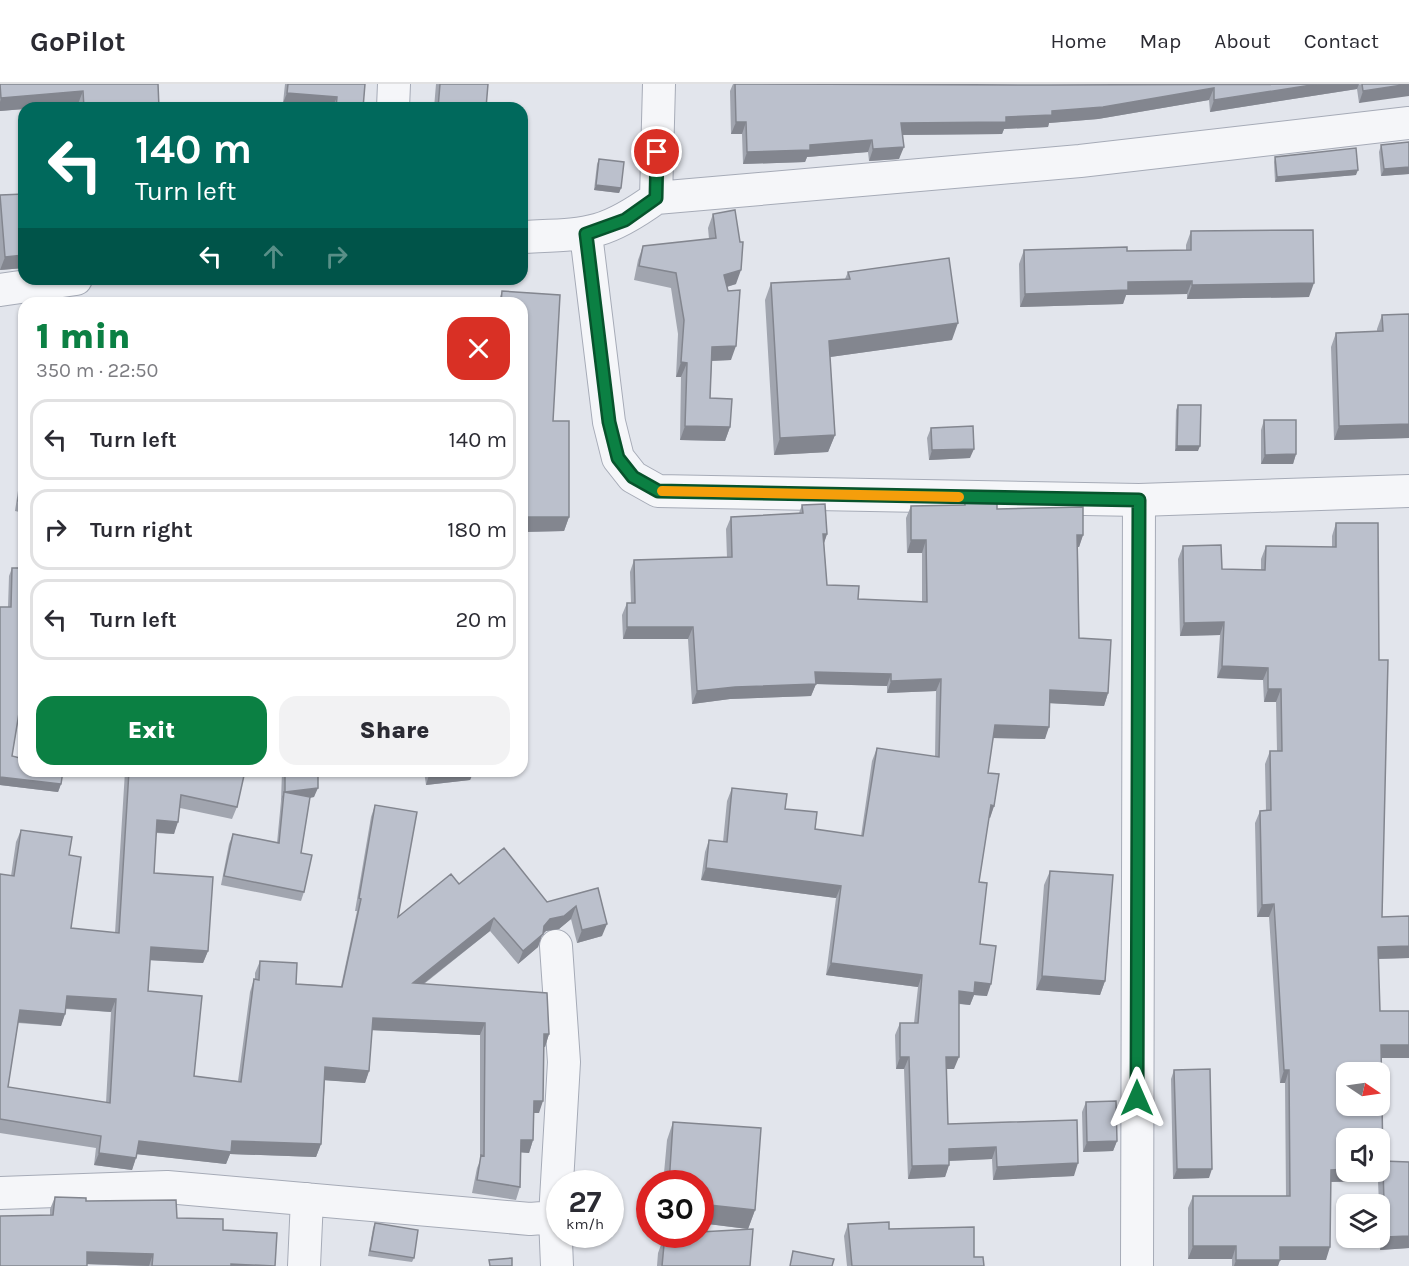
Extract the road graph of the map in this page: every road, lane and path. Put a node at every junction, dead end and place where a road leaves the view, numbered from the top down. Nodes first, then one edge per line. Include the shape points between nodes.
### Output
1 (394, 84) edge
2 (659, 84) edge
3 (393, 102) edge
4 (1409, 123) edge
5 (656, 198) junction
6 (586, 234) junction
7 (528, 237) edge
8 (38, 285) edge
9 (0, 291) edge
10 (1409, 491) edge
11 (1139, 500) junction
12 (556, 946) dead end
13 (558, 1170) edge
14 (0, 1193) edge
15 (307, 1199) junction
16 (546, 1218) edge
17 (556, 1248) edge
18 (304, 1266) edge
19 (557, 1266) edge
20 (1137, 1266) edge

1 - 3 street
2 - 5 street
4 - 5 street via 1080,162
5 - 6 street via 625,220
6 - 7 street
6 - 11 street via 609,422 618,458 633,477 658,491
8 - 9 street
10 - 11 street
11 - 20 street
12 - 13 street via 564,1062
14 - 15 street via 167,1187
15 - 16 street
15 - 18 street
17 - 19 street

